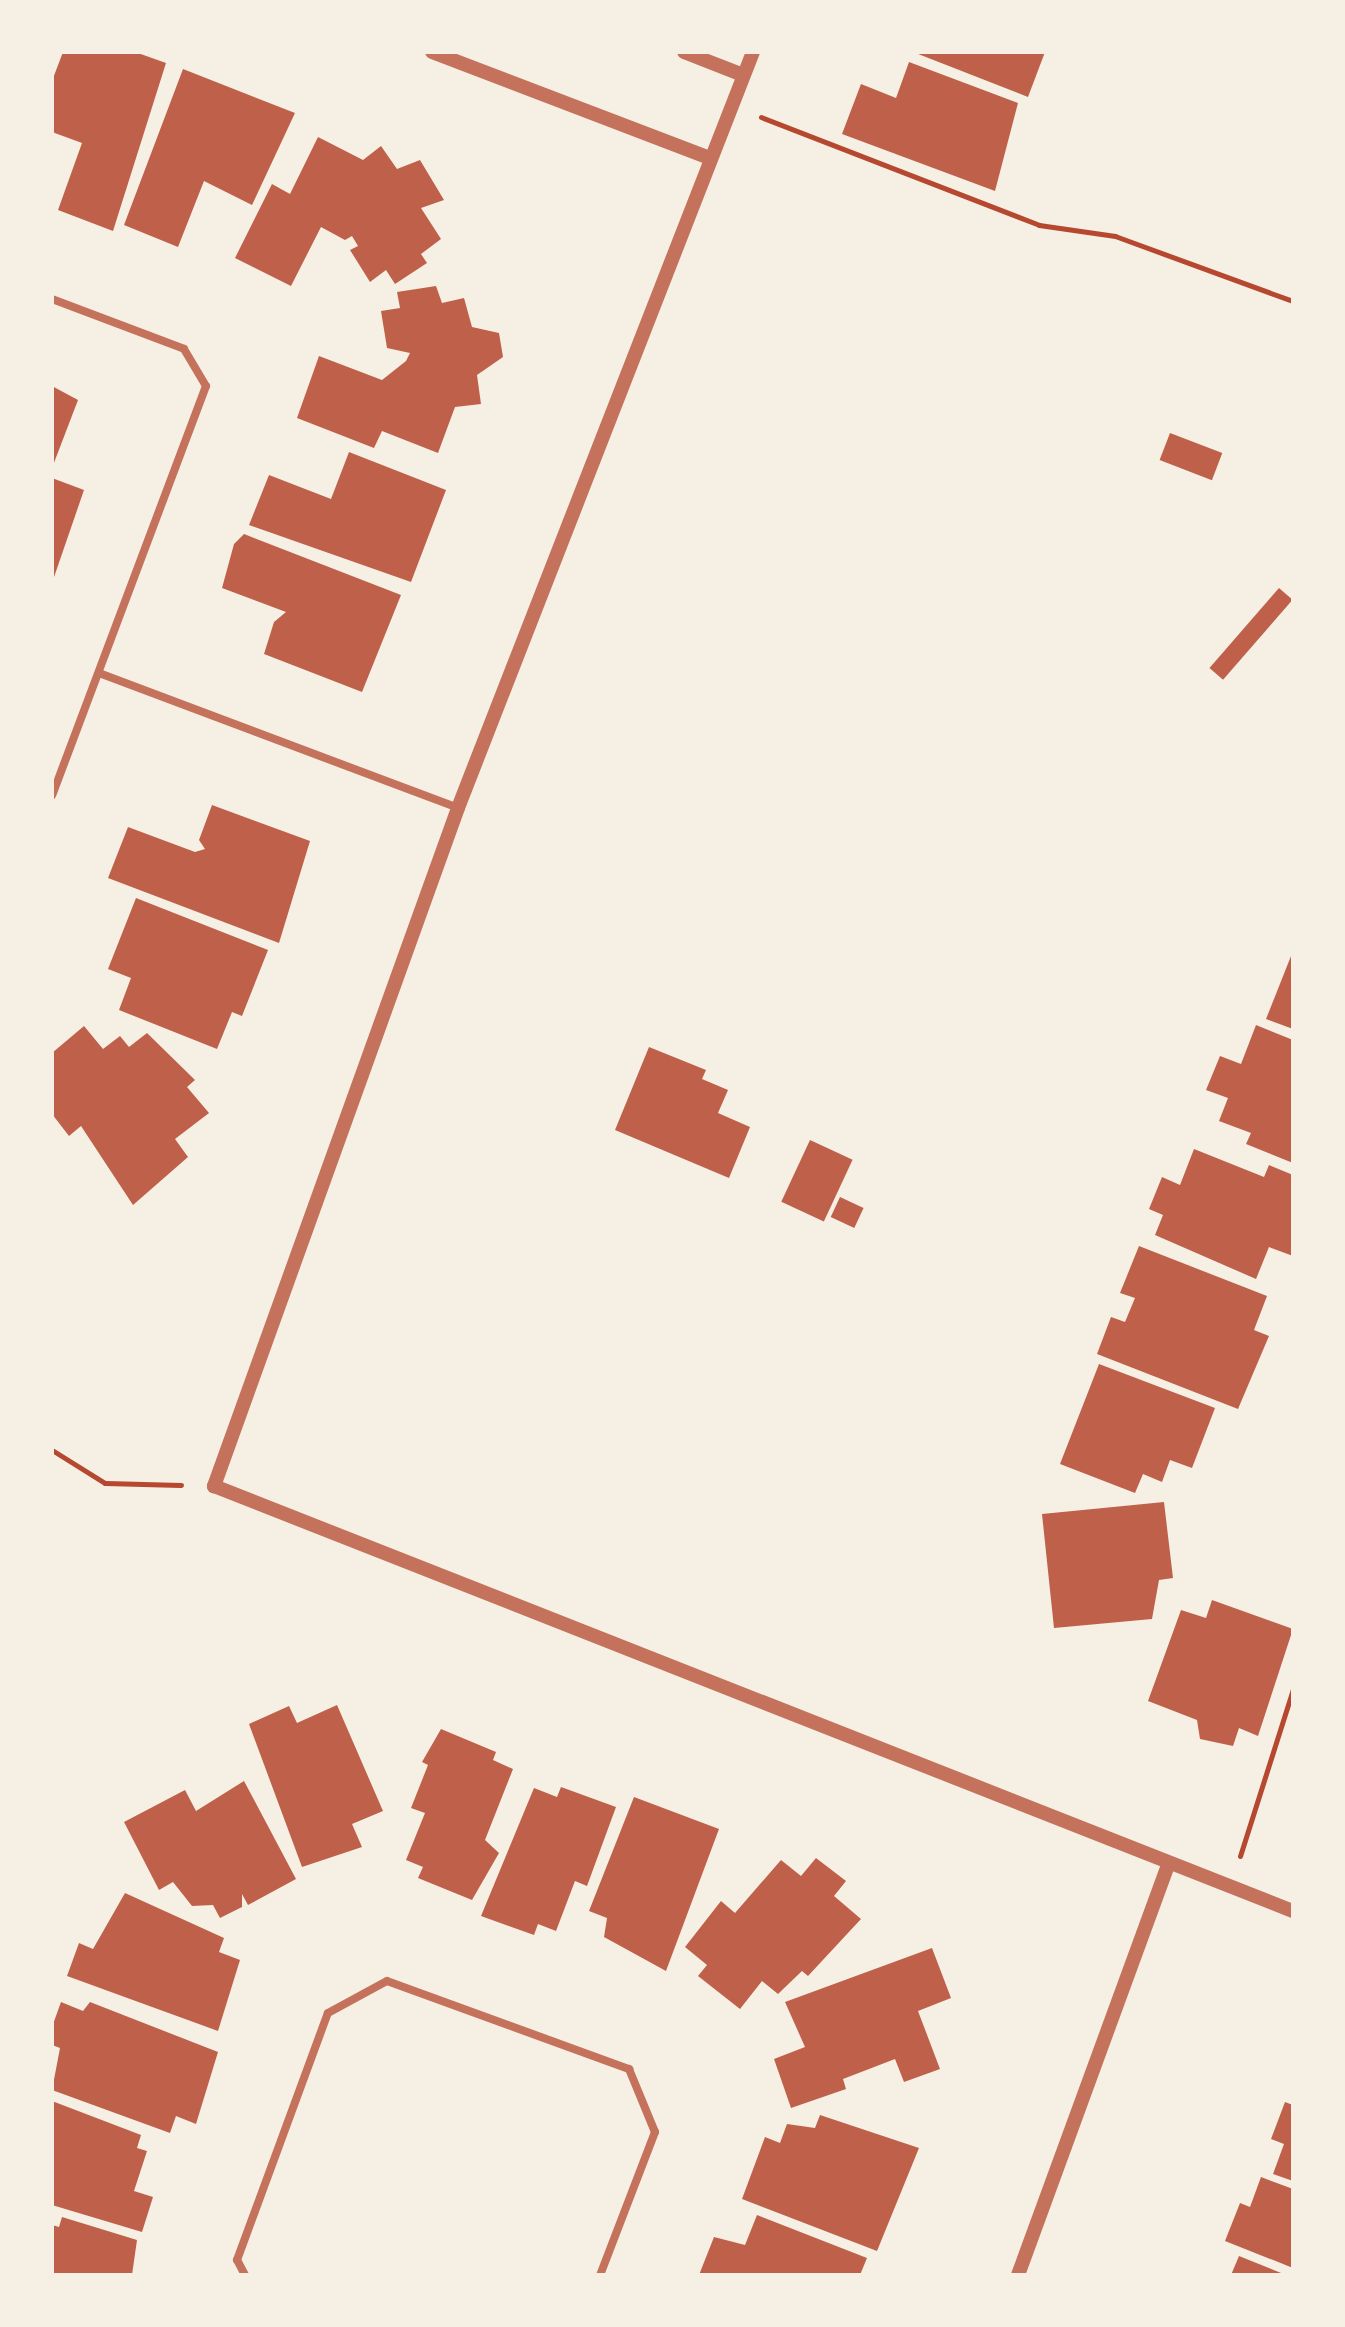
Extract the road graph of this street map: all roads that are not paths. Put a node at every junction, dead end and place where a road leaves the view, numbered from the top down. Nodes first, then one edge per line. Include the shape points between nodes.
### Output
1 (432, 52) edge
2 (684, 52) edge
3 (753, 52) edge
4 (743, 75) junction
5 (707, 157) junction
6 (52, 299) edge
7 (99, 673) junction
8 (52, 795) edge
9 (458, 808) junction
10 (1169, 1863) junction
11 (1293, 1911) edge
12 (245, 2275) edge
13 (600, 2275) edge
14 (1018, 2275) edge

1 - 5 street
2 - 4 street
3 - 4 street
4 - 5 street
5 - 9 street
6 - 7 street via 184,349 206,386
7 - 8 street
7 - 9 street
9 - 10 street via 214,1486
10 - 11 street
10 - 14 street
12 - 13 street via 237,2260 328,2013 387,1981 629,2069 655,2132

